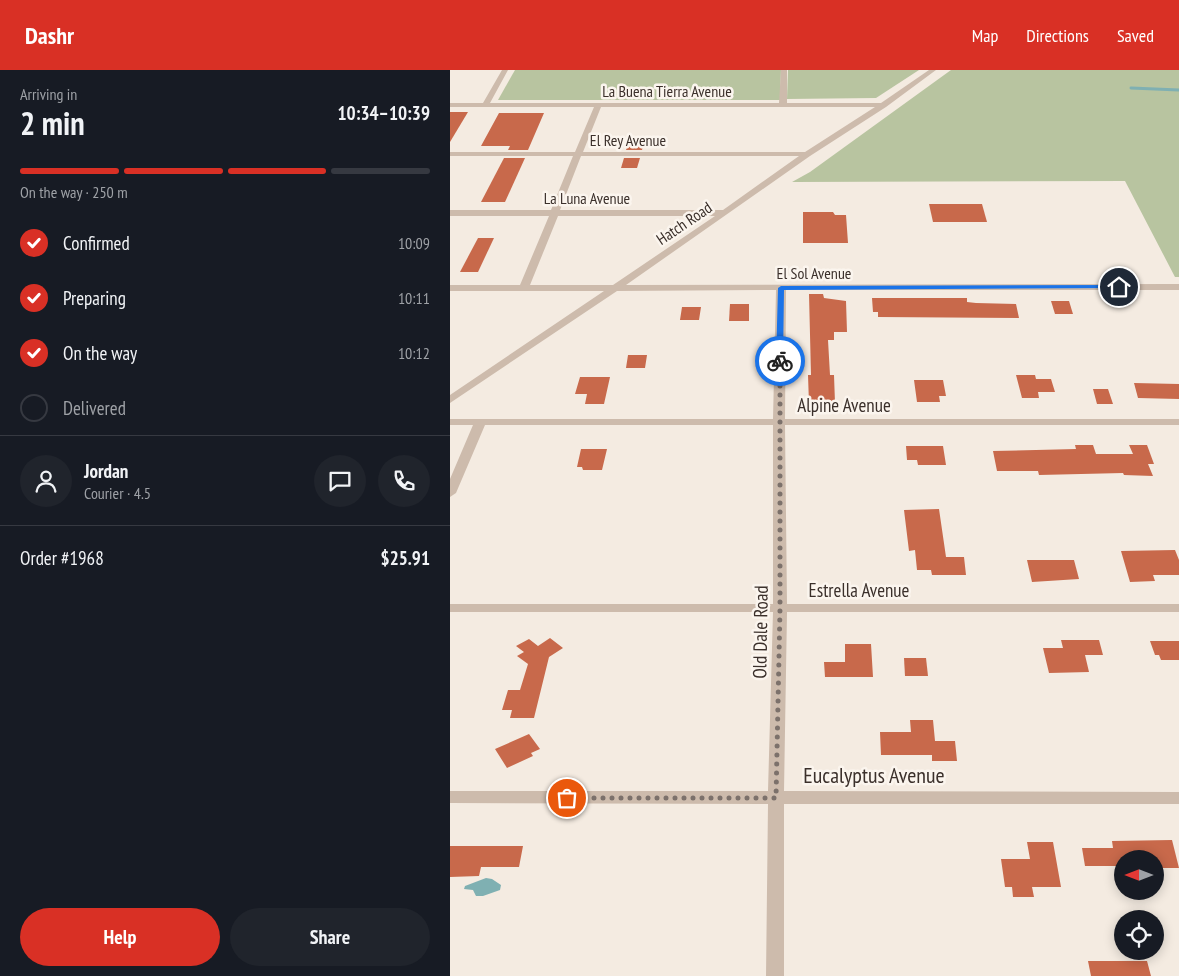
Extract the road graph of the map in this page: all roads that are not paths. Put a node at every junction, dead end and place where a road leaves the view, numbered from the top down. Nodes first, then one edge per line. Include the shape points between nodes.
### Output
1 (505, 70) edge
2 (784, 70) edge
3 (933, 70) edge
4 (450, 105) edge
5 (485, 105) junction
6 (598, 105) junction
7 (783, 105) junction
8 (883, 105) junction
9 (450, 154) edge
10 (580, 154) junction
11 (807, 154) junction
12 (450, 213) edge
13 (554, 213) junction
14 (725, 213) junction
15 (1179, 287) edge
16 (450, 288) edge
17 (524, 288) junction
18 (616, 288) junction
19 (781, 288) junction
20 (450, 400) edge
21 (450, 422) edge
22 (1179, 422) edge
23 (480, 423) junction
24 (779, 423) junction
25 (450, 493) edge
26 (450, 608) edge
27 (1179, 608) edge
28 (780, 609) junction
29 (450, 797) edge
30 (776, 798) junction
31 (1179, 798) edge
32 (775, 976) edge

1 - 5 street
2 - 7 street
3 - 8 street, Hatch Road
4 - 5 street, La Buena Tierra Avenue
5 - 6 street, La Buena Tierra Avenue
6 - 7 street, La Buena Tierra Avenue
6 - 10 street
7 - 8 street, La Buena Tierra Avenue
8 - 11 street, Hatch Road
9 - 10 street, El Rey Avenue
10 - 11 street, El Rey Avenue
10 - 13 street
11 - 14 street, Hatch Road
12 - 13 street, La Luna Avenue
13 - 14 street, La Luna Avenue
13 - 17 street
14 - 18 street, Hatch Road
15 - 19 street, El Sol Avenue
16 - 17 street, El Sol Avenue
17 - 18 street, El Sol Avenue
18 - 19 street, El Sol Avenue
18 - 20 street, Hatch Road
19 - 24 street, Old Dale Road
21 - 23 street, Alpine Avenue
22 - 24 street, Alpine Avenue
23 - 24 street, Alpine Avenue
23 - 25 street
24 - 28 street, Old Dale Road
26 - 28 street, Estrella Avenue
27 - 28 street, Estrella Avenue
28 - 30 street, Old Dale Road
29 - 30 street, Eucalyptus Avenue
30 - 31 street, Eucalyptus Avenue
30 - 32 street, Old Dale Road

